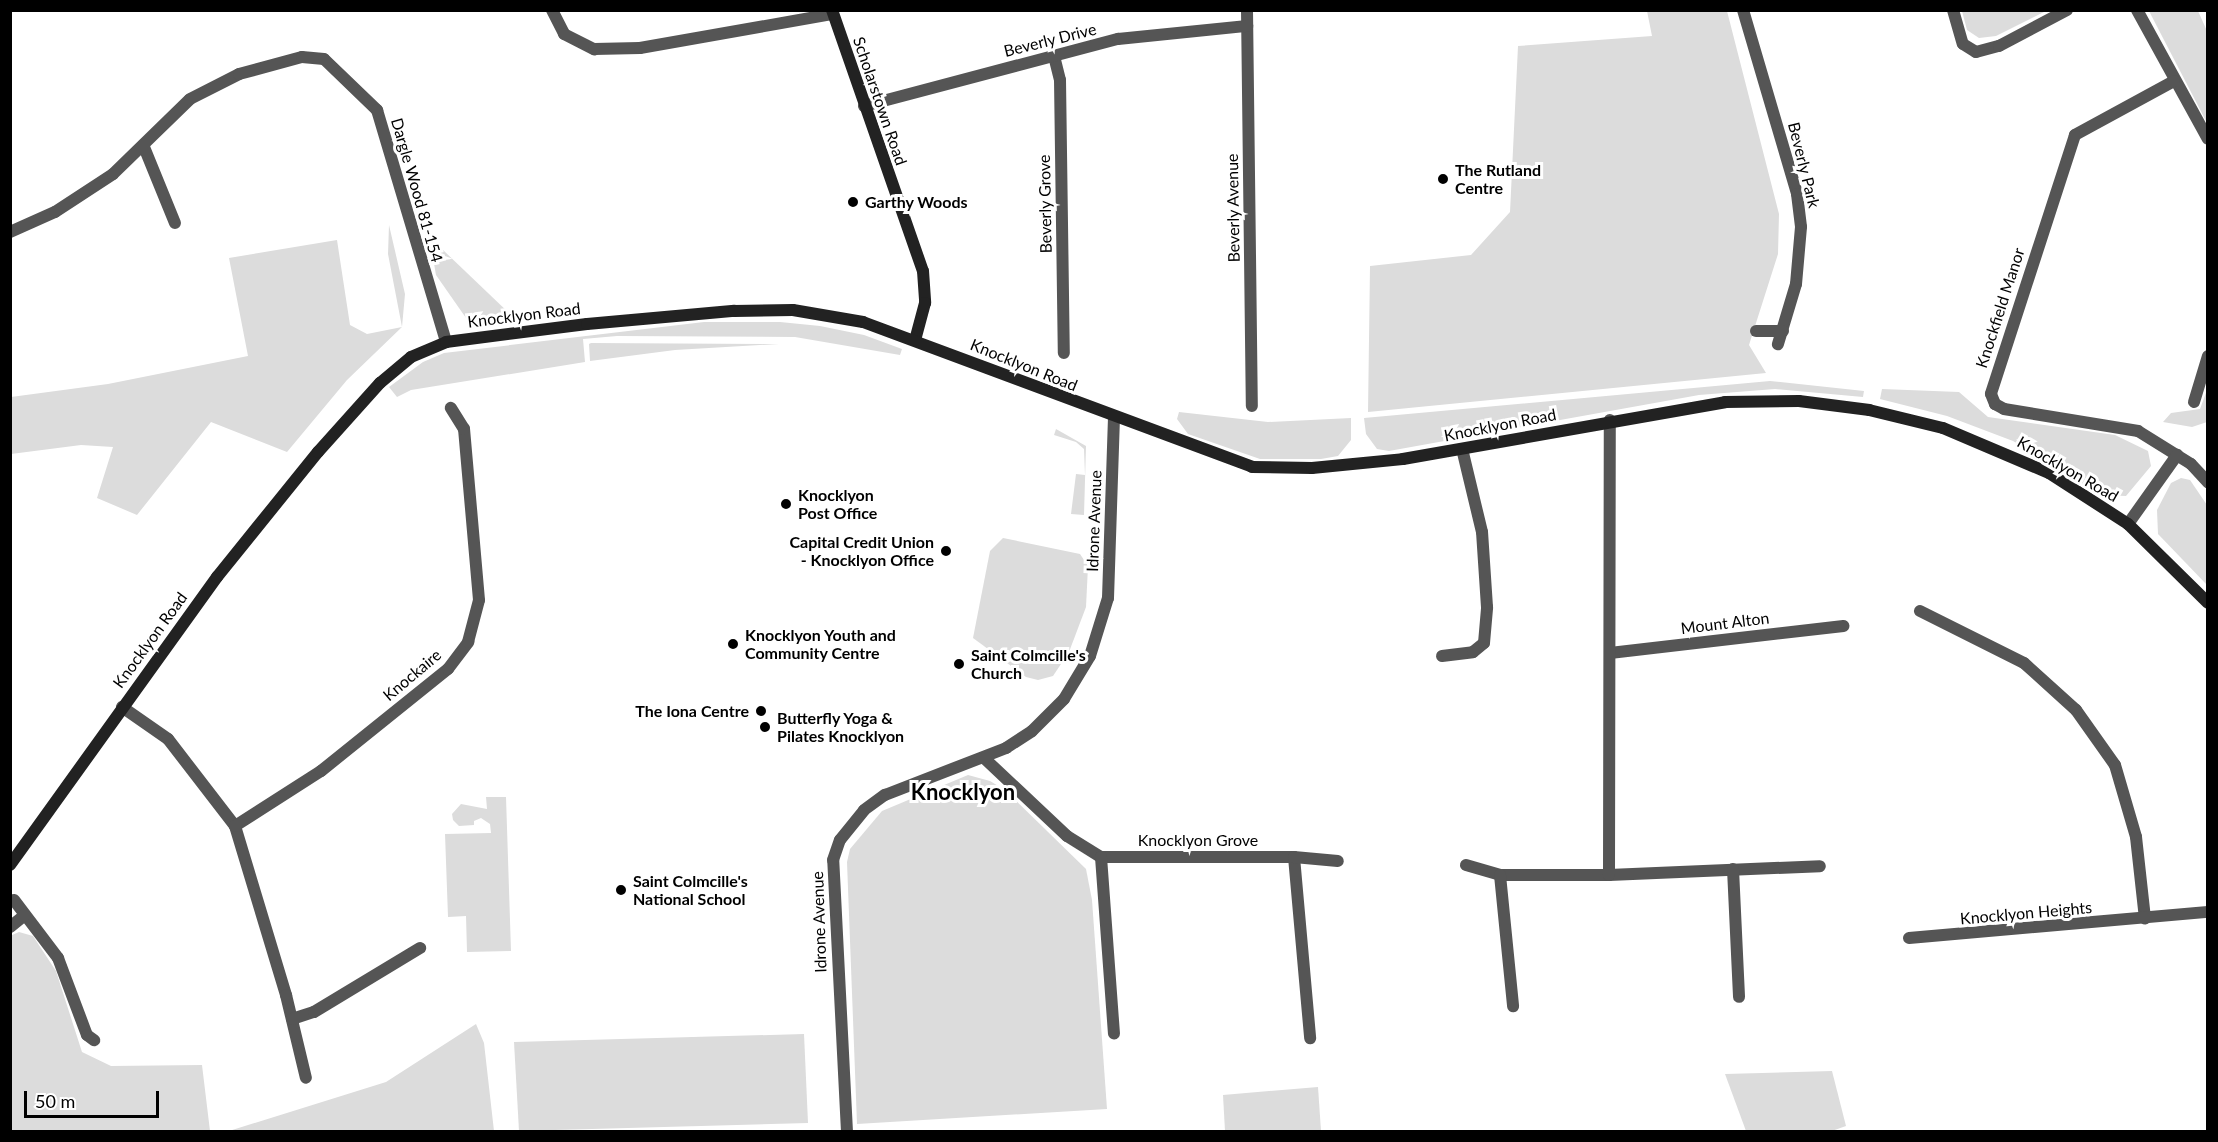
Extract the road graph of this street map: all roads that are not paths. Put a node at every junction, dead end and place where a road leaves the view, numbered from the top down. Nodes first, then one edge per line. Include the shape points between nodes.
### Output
1 (552, 10) edge
2 (1247, 10) edge
3 (1743, 10) edge
4 (1953, 10) edge
5 (2067, 10) edge
6 (2137, 10) edge
7 (832, 12) edge
8 (1247, 26) junction
9 (1054, 56) junction
10 (2174, 81) junction
11 (864, 106) junction
12 (2208, 139) edge
13 (144, 147) junction
14 (175, 223) dead end
15 (10, 232) edge
16 (1756, 331) dead end
17 (1783, 331) junction
18 (915, 340) junction
19 (446, 342) junction
20 (1778, 344) dead end
21 (1064, 353) dead end
22 (2208, 356) edge
23 (2194, 402) dead end
24 (1252, 406) dead end
25 (451, 408) dead end
26 (1114, 419) junction
27 (1610, 420) junction
28 (1462, 449) junction
29 (2177, 454) junction
30 (2208, 482) edge
31 (2128, 524) junction
32 (2208, 603) edge
33 (1920, 611) dead end
34 (1843, 626) dead end
35 (1610, 653) junction
36 (1442, 656) dead end
37 (122, 707) junction
38 (984, 758) junction
39 (236, 826) junction
40 (1101, 857) junction
41 (1294, 857) junction
42 (1338, 861) dead end
43 (10, 865) edge
44 (1466, 865) dead end
45 (1820, 866) dead end
46 (1733, 869) junction
47 (1500, 875) junction
48 (1609, 875) junction
49 (14, 900) dead end
50 (2208, 912) edge
51 (25, 915) junction
52 (2145, 919) junction
53 (10, 927) edge
54 (1909, 938) dead end
55 (420, 948) dead end
56 (1739, 997) dead end
57 (1514, 1006) dead end
58 (292, 1019) junction
59 (1114, 1034) dead end
60 (1310, 1038) dead end
61 (94, 1040) dead end
62 (306, 1078) dead end
63 (847, 1131) edge

1 - 7 street via 564,34 594,49 640,48
2 - 8 street, Beverly Avenue
3 - 17 street, Beverly Park via 1797,194 1800,265
4 - 5 street via 1963,44 1969,51 1984,51
6 - 10 street
7 - 11 street, Scholarstown Road
8 - 9 street, Beverly Drive via 1148,34
8 - 24 street, Beverly Avenue
9 - 11 street, Beverly Drive
9 - 21 street, Beverly Grove via 1060,80
10 - 12 street
10 - 29 street, Knockfield Manor via 2075,135 1991,390 1992,399 2000,407 2138,431
11 - 18 street, Scholarstown Road via 923,271 925,303
13 - 14 street
13 - 15 street, Dargle Wood 81-154 via 113,174 55,212
13 - 19 street, Dargle Wood 81-154 via 190,99 239,74 302,57 324,59 377,110
16 - 17 street
17 - 20 street, Beverly Park
18 - 19 street, Knocklyon Road via 863,322 820,313 734,310
18 - 26 street, Knocklyon Road
19 - 37 street, Knocklyon Road via 425,349 399,366 318,452 221,571
22 - 23 street
25 - 39 street, Knockaire via 464,429 479,600 468,642 448,669 321,771
26 - 28 street, Knocklyon Road via 1252,467 1360,465
26 - 38 street, Idrone Avenue via 1108,598 1090,656 1064,699 1032,731
27 - 28 street, Knocklyon Road
27 - 31 street, Knocklyon Road via 1686,406 1763,401 1827,403 1884,412 1943,428 2020,458
27 - 35 street
28 - 36 street via 1482,532 1487,607 1484,643 1473,652
29 - 30 street
29 - 31 street
31 - 32 street, Knocklyon Road
33 - 52 street via 2024,663 2076,710 2115,765 2136,837
34 - 35 street, Mount Alton
35 - 48 street
37 - 39 street via 168,739
37 - 43 street, Knocklyon Road via 77,776
38 - 40 street via 1067,836
38 - 63 street, Idrone Avenue via 885,795 864,810 840,840 833,860
39 - 58 street
40 - 41 street, Knocklyon Grove
40 - 59 street
41 - 42 street, Knocklyon Grove
41 - 60 street
44 - 47 street
45 - 46 street
46 - 48 street
46 - 56 street
47 - 48 street
47 - 57 street
49 - 51 street
50 - 52 street, Knocklyon Heights
51 - 53 street
51 - 61 street via 58,958 87,1035
52 - 54 street, Knocklyon Heights
55 - 58 street via 314,1012
58 - 62 street

